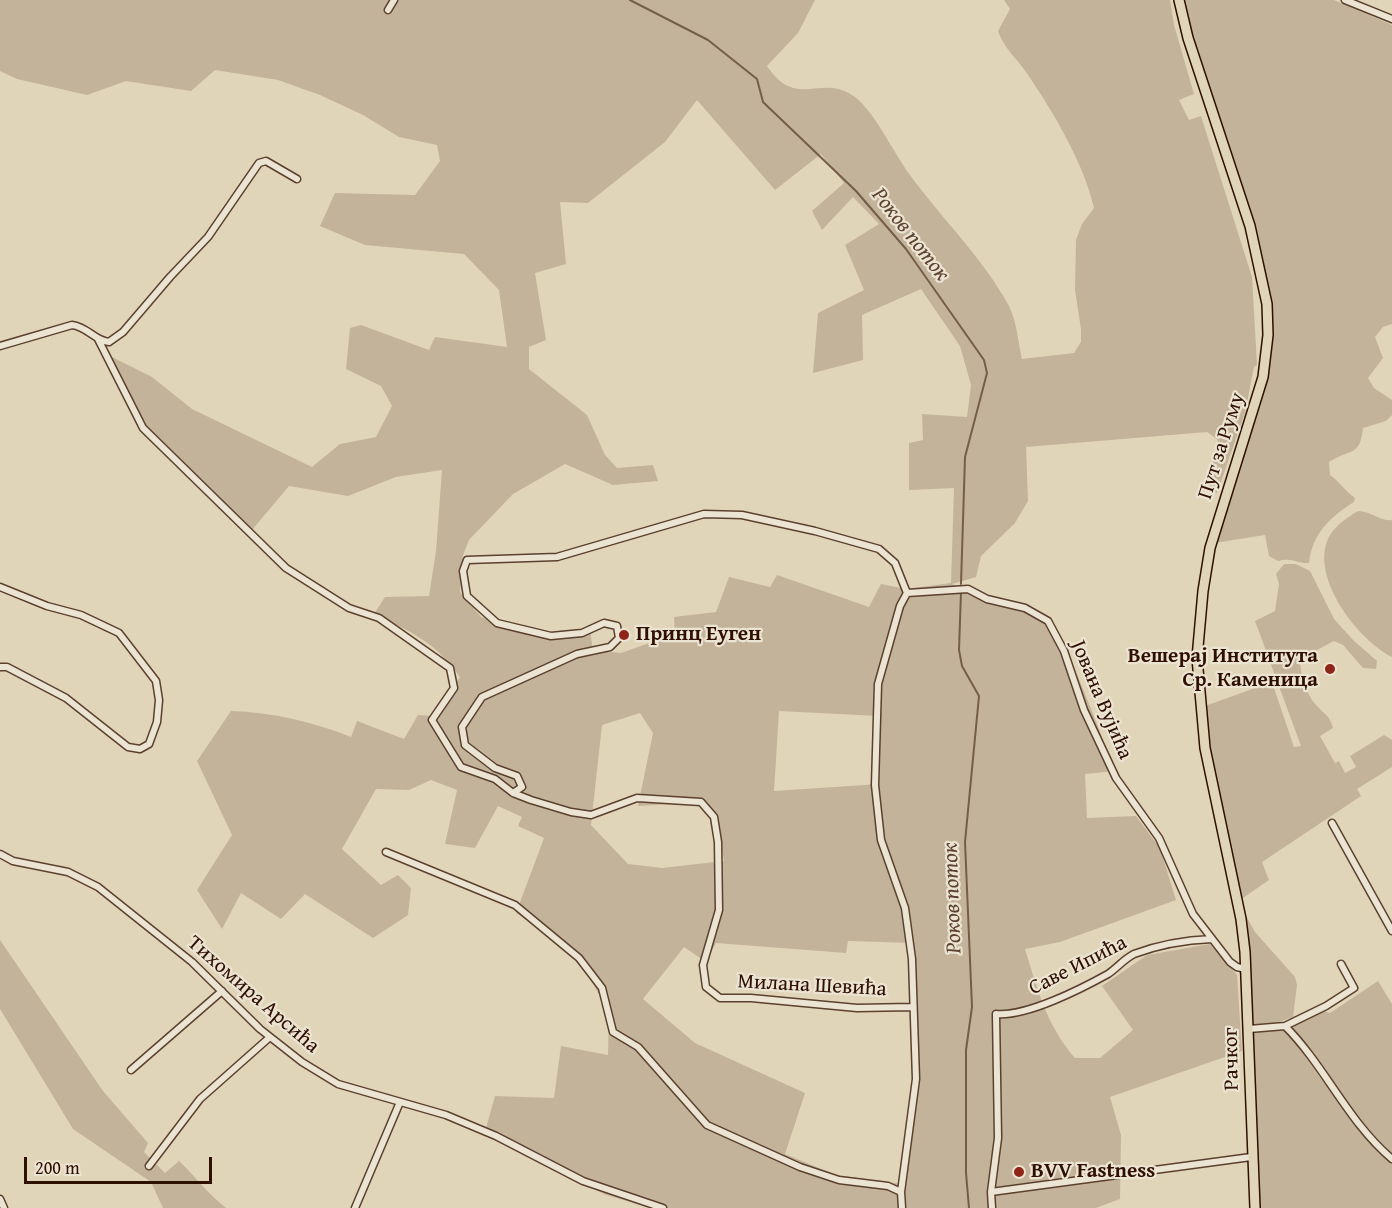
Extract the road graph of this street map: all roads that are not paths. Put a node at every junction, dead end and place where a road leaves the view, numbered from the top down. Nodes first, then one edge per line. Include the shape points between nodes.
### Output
1 (394, 0) edge
2 (1179, 0) edge
3 (1345, 0) edge
4 (388, 10) dead end
5 (1390, 17) edge
6 (297, 179) dead end
7 (98, 339) junction
8 (0, 346) edge
9 (0, 587) edge
10 (907, 593) junction
11 (0, 667) edge
12 (513, 793) junction
13 (1332, 823) dead end
14 (386, 852) dead end
15 (0, 854) edge
16 (1239, 910) joint
17 (1392, 931) edge
18 (1212, 939) junction
19 (1341, 964) dead end
20 (1246, 969) junction
21 (222, 991) junction
22 (912, 1007) junction
23 (1285, 1026) junction
24 (1249, 1029) junction
25 (270, 1037) junction
26 (130, 1070) dead end
27 (400, 1102) junction
28 (1251, 1157) junction
29 (1392, 1159) edge
30 (150, 1167) dead end
31 (901, 1192) junction
32 (991, 1192) junction
33 (0, 1199) edge
34 (4, 1208) edge
35 (355, 1208) edge
36 (663, 1208) edge
37 (902, 1208) edge
38 (992, 1208) edge
39 (1255, 1208) edge

1 - 4 street
2 - 16 main road, Пут за Руму via 1250,225 1268,304 1263,376 1210,548 1197,658 1205,748
3 - 5 street
6 - 7 street via 266,161 259,163 208,237 123,332 109,342
7 - 8 street via 89,330 72,325
7 - 12 street, Милана Шевића via 142,428 286,568 349,608 379,618 450,668 454,688 432,720 461,767 495,779
9 - 11 street via 81,615 119,633 156,681 159,700 153,736 140,749 128,747 66,698
10 - 12 street via 895,563 879,549 742,515 704,514 557,557 467,560 463,571 467,596 497,623 551,636 582,633 604,623 617,626 619,638 610,647 577,654 482,697 462,727 465,745 495,768 517,776 522,787
10 - 18 street, Јована Вујића via 968,590 1025,608 1048,621 1116,778 1159,838 1182,894
10 - 22 street, Милана Шевића via 893,626 878,684 875,785 881,840 905,908 912,959
12 - 22 street, Милана Шевића via 591,815 636,798 701,802 714,817 719,909 703,965 706,987 720,998 857,1008
13 - 17 street
14 - 31 street via 515,905 579,958 602,988 613,1032 638,1047 707,1125 800,1167 839,1180 888,1186
15 - 21 street, Тихомира Арсића via 13,861 68,872 98,887
16 - 20 main road, Рачког
18 - 20 street, Јована Вујића via 1230,962
18 - 32 street, Саве Ипића via 1133,955 1083,986 1012,1016 996,1014 998,1138
19 - 23 street via 1354,988
20 - 24 main road, Рачког
21 - 25 street, Тихомира Арсића
21 - 26 street
22 - 31 street, Милана Шевића via 916,1079
23 - 24 street
23 - 29 street
24 - 28 main road, Рачког
25 - 27 street, Тихомира Арсића via 338,1084
25 - 30 street via 200,1099
27 - 35 street
27 - 36 street, Тихомира Арсића via 446,1115 583,1181
28 - 32 street
28 - 39 main road, Рачког
31 - 37 street, Милана Шевића
32 - 38 street
33 - 34 street

